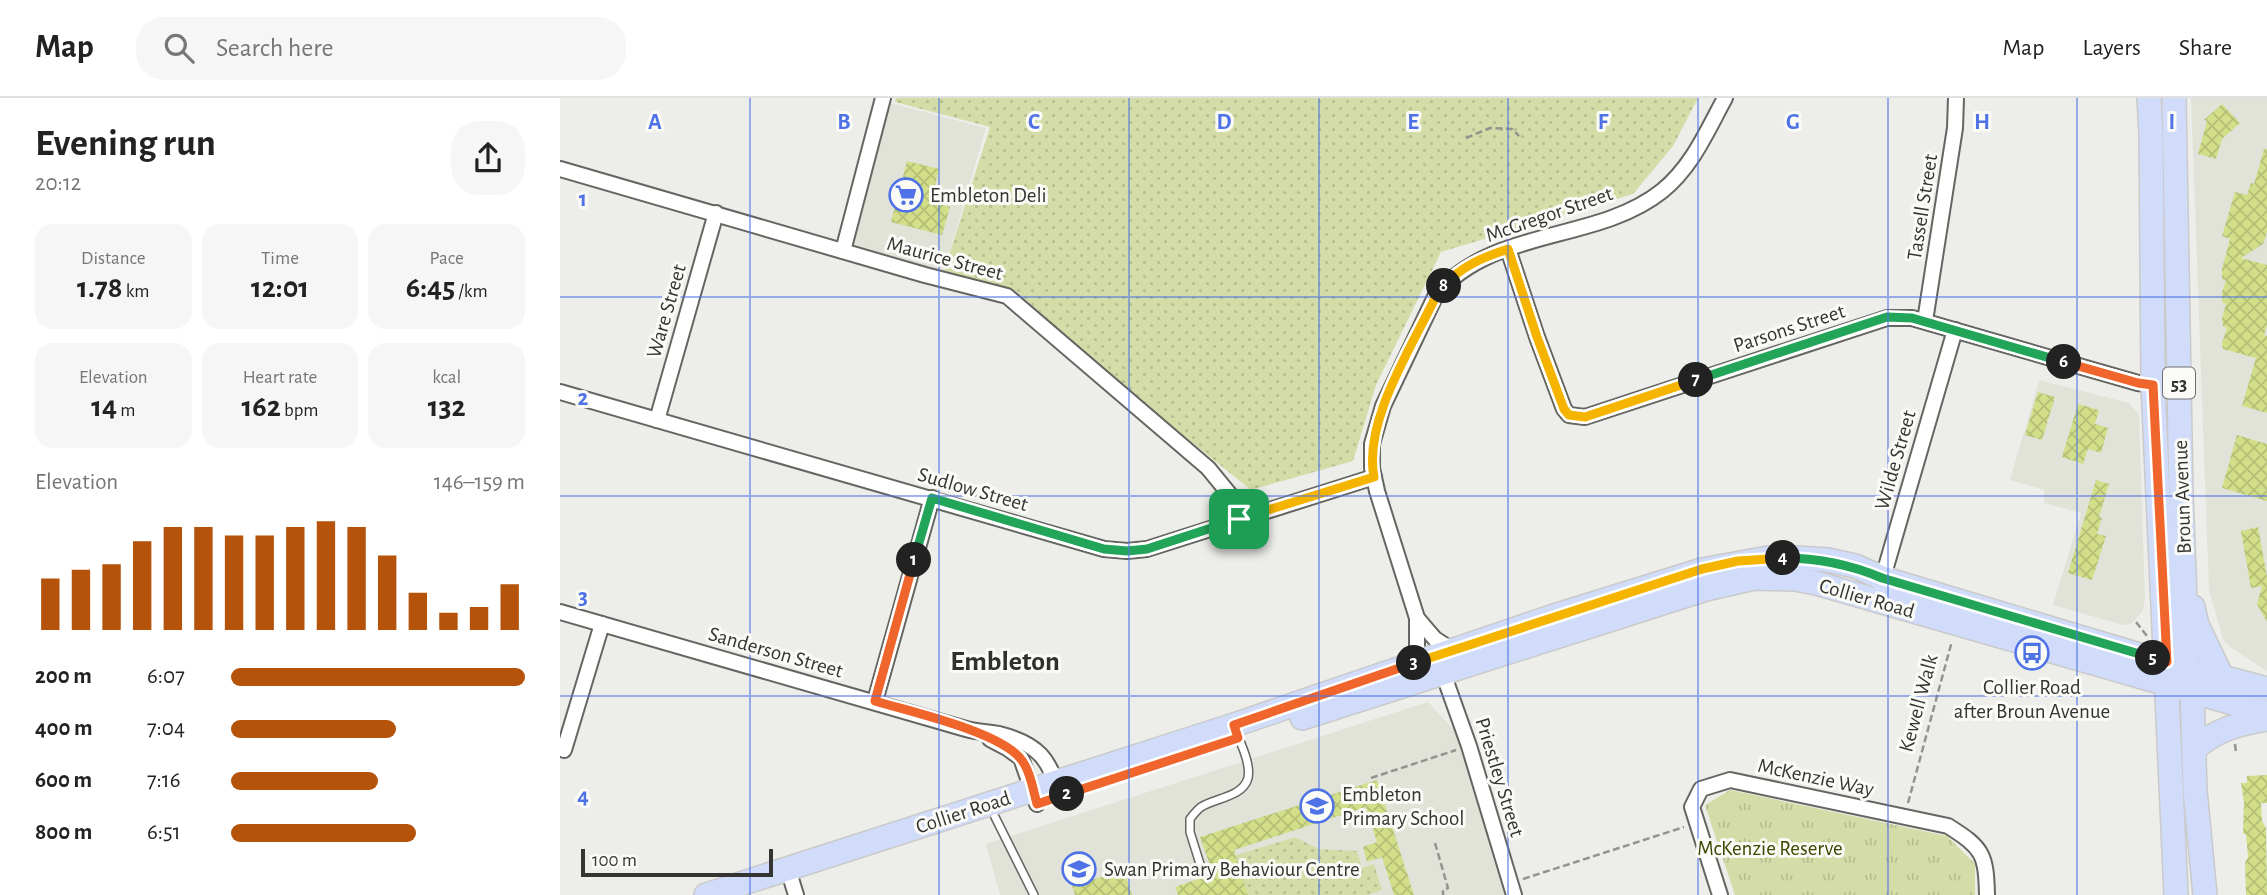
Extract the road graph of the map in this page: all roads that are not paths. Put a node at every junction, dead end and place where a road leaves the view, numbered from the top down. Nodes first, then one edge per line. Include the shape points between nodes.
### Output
1 (883, 98) edge
2 (1725, 98) edge
3 (1956, 98) edge
4 (2149, 98) edge
5 (2174, 98) edge
6 (560, 169) edge
7 (716, 214) junction
8 (1508, 249) junction
9 (843, 251) junction
10 (1925, 321) junction
11 (1955, 330) junction
12 (2153, 385) junction
13 (560, 392) edge
14 (657, 420) junction
15 (1374, 477) junction
16 (932, 498) junction
17 (1239, 519) junction
18 (2185, 577) junction
19 (1880, 589) junction
20 (560, 612) edge
21 (1417, 618) junction
22 (2163, 618) junction
23 (602, 624) junction
24 (2107, 645) junction
25 (1452, 650) junction
26 (1409, 665) junction
27 (1443, 673) junction
28 (2167, 673) junction
29 (2222, 677) junction
30 (2191, 680) junction
31 (2267, 689) edge
32 (875, 701) junction
33 (2267, 713) edge
34 (2267, 719) edge
35 (1236, 731) junction
36 (981, 733) junction
37 (2195, 749) junction
38 (564, 750) dead end
39 (1058, 789) junction
40 (1035, 796) junction
41 (995, 817) junction
42 (1200, 864) dead end
43 (792, 882) edge
44 (1512, 889) edge
45 (706, 895) edge
46 (746, 895) edge
47 (1034, 895) edge
48 (1720, 895) edge
49 (1987, 895) edge
50 (2176, 895) edge
51 (2205, 895) edge

1 - 9 street
2 - 8 street, McGregor Street via 1693,157 1662,191 1606,219
3 - 10 street, Tassell Street
4 - 12 main road, Broun Avenue / 53
5 - 18 main road, Broun Avenue / 53
6 - 7 street, Maurice Street
7 - 9 street, Maurice Street
7 - 14 street, Ware Street
8 - 10 street, Parsons Street via 1569,415 1585,417 1887,317
8 - 15 street, McGregor Street via 1462,270 1436,296 1376,426
9 - 17 street, Maurice Street via 1007,296 1208,468 1231,496
10 - 11 street, Parsons Street
11 - 12 street, Parsons Street
11 - 19 street, Wilde Street
12 - 22 main road, Broun Avenue / 53
13 - 14 street, Sudlow Street
14 - 16 street, Sudlow Street
15 - 17 street, Sudlow Street
15 - 21 street, McGregor Street
16 - 17 street, Sudlow Street via 1104,549 1127,551 1147,549
16 - 32 street
18 - 29 main road via 2197,625
18 - 30 main road, Broun Avenue / 53
19 - 24 main road, Collier Road
19 - 25 main road, Collier Road via 1855,566 1828,560 1738,561
19 - 27 main road, Collier Road via 1795,579 1742,580 1667,599
19 - 28 main road, Collier Road
20 - 23 street, Sanderson Street
21 - 25 street, McGregor Street via 1440,644
21 - 26 street, McGregor Street via 1417,649
22 - 24 main road via 2157,629
22 - 28 main road, Broun Avenue / 53
23 - 32 street, Sanderson Street
23 - 38 street
24 - 28 main road, Collier Road
25 - 26 main road, Collier Road
26 - 35 main road, Collier Road
27 - 35 main road, Collier Road
27 - 44 street, Priestley Street
28 - 30 main road, Collier Road
28 - 50 main road, Broun Avenue / 53
29 - 30 main road, Collier Road
29 - 31 main road, Collier Road
30 - 33 main road, Collier Road
30 - 37 main road, Broun Avenue / 53
32 - 36 street, Sanderson Street
34 - 37 main road via 2212,735
35 - 39 main road, Collier Road
35 - 42 lane via 1248,778 1243,786 1201,807 1190,819
36 - 39 street, Sanderson Street via 997,733 1030,746 1051,766
36 - 40 street, Sanderson Street via 1021,758
37 - 51 main road, Broun Avenue / 53
39 - 40 main road, Collier Road
40 - 41 main road, Collier Road
40 - 43 main road, Collier Road
41 - 43 main road, Collier Road
41 - 47 lane
43 - 45 main road, Collier Road
43 - 46 main road, Collier Road
48 - 49 street, McKenzie Way via 1692,807 1701,789 1730,780 1948,826 1970,840 1987,863

